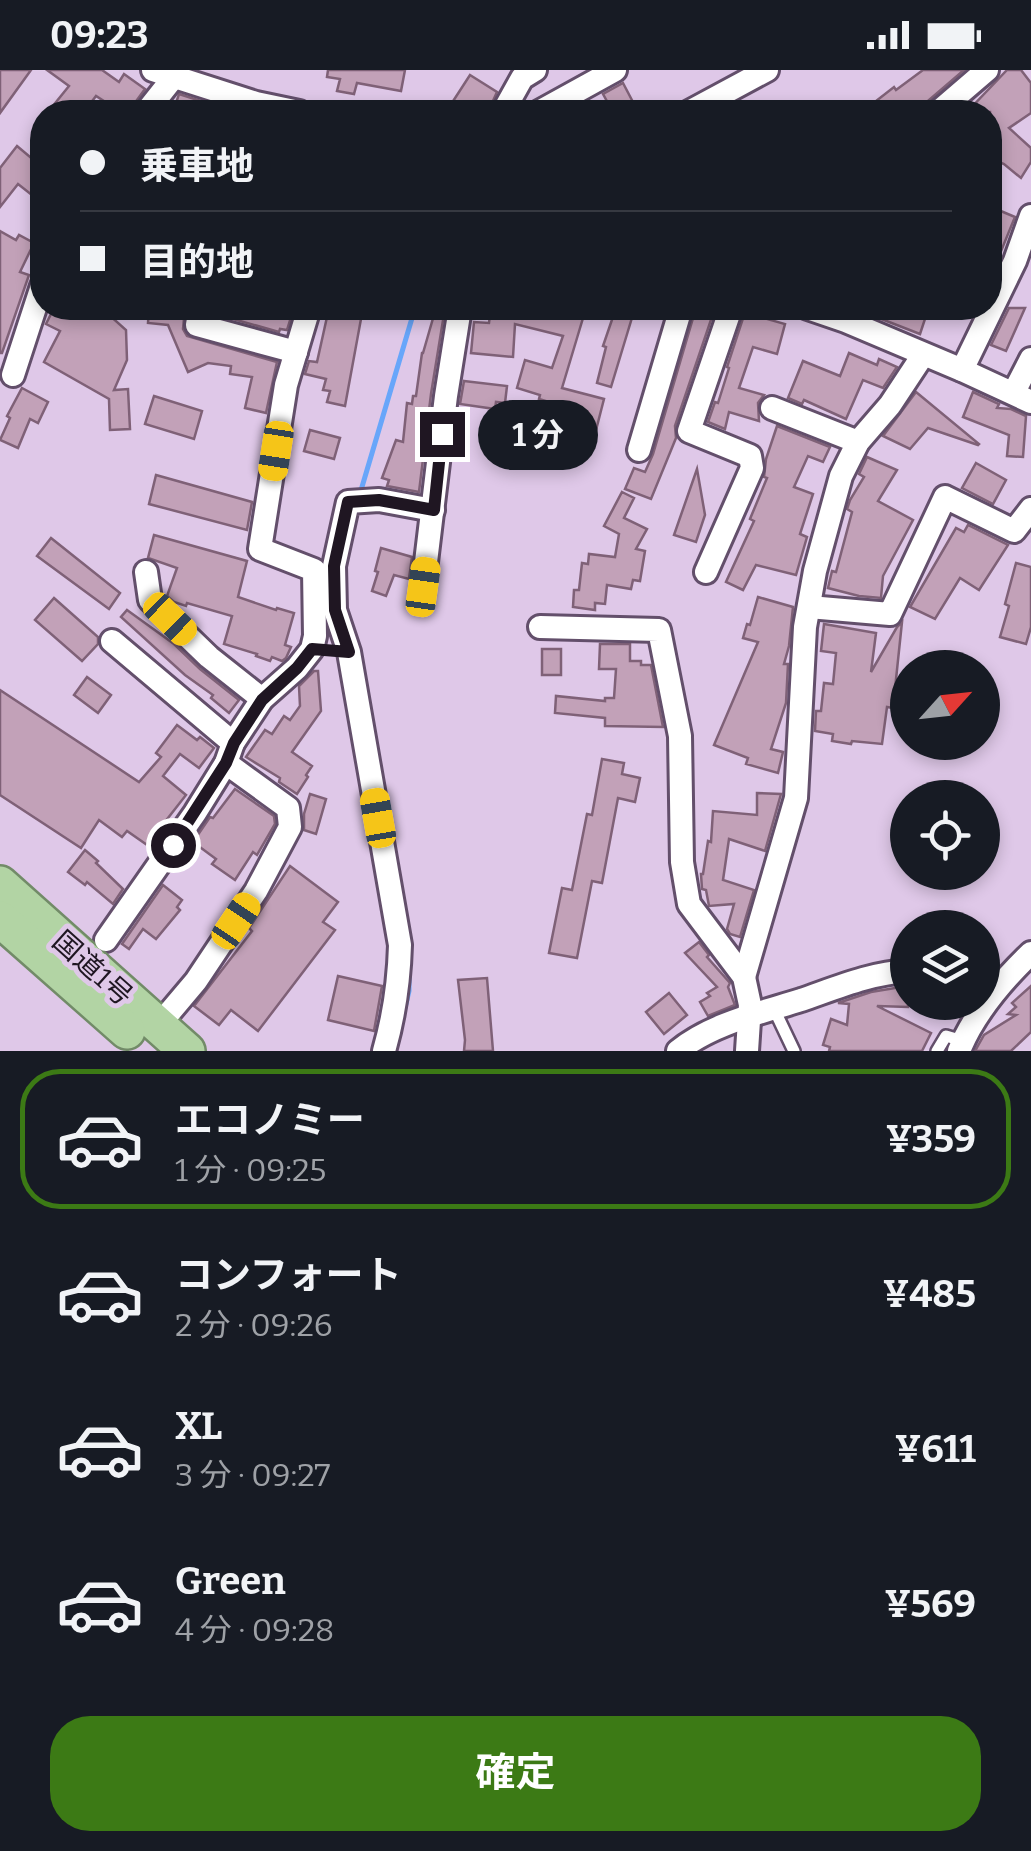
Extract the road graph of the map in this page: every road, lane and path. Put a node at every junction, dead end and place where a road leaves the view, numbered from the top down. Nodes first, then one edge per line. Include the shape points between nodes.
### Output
1 (535, 70) edge
2 (615, 70) edge
3 (768, 70) edge
4 (987, 70) edge
5 (163, 74) edge
6 (151, 100) edge
7 (233, 100) edge
8 (510, 100) edge
9 (561, 100) edge
10 (711, 100) edge
11 (952, 100) edge
12 (1031, 216) edge
13 (1002, 287) edge
14 (30, 307) edge
15 (198, 320) edge
16 (305, 320) edge
17 (458, 320) edge
18 (677, 320) edge
19 (727, 320) edge
20 (859, 320) edge
21 (986, 320) edge
22 (11, 341) edge
23 (296, 352) junction
24 (923, 354) junction
25 (1031, 359) edge
26 (962, 370) junction
27 (13, 375) dead end
28 (1022, 397) edge
29 (772, 408) dead end
30 (858, 442) junction
31 (639, 450) dead end
32 (1031, 509) edge
33 (434, 510) junction
34 (146, 572) dead end
35 (706, 572) dead end
36 (423, 587) dead end
37 (809, 606) junction
38 (540, 627) dead end
39 (112, 642) dead end
40 (312, 649) junction
41 (349, 652) junction
42 (262, 700) junction
43 (230, 753) junction
44 (0, 884) edge
45 (0, 919) edge
46 (106, 940) dead end
47 (1031, 953) edge
48 (890, 972) edge
49 (744, 976) junction
50 (1000, 976) edge
51 (774, 1009) junction
52 (750, 1017) junction
53 (973, 1020) edge
54 (154, 1039) edge
55 (961, 1046) edge
56 (187, 1051) edge
57 (384, 1051) edge
58 (678, 1051) edge
59 (747, 1051) edge
60 (794, 1051) edge
61 (938, 1051) edge

1 - 8 street
2 - 9 street
3 - 10 street
4 - 11 street
5 - 6 street
5 - 7 street
12 - 13 street
14 - 22 street
15 - 23 street via 197,325
16 - 23 street
17 - 33 street
18 - 31 street
19 - 35 street via 689,431 750,456 752,468
20 - 24 street
21 - 26 street
22 - 27 street
23 - 40 street via 260,549 314,570
24 - 26 street
24 - 30 street
25 - 28 street
26 - 28 street
29 - 30 street
30 - 37 street via 841,476
32 - 37 street via 1014,531 945,497 890,614
33 - 36 street
33 - 41 street via 348,502 334,566 335,610
34 - 42 street via 150,600
37 - 49 street via 796,798
38 - 49 street via 658,630 680,736 689,904
39 - 43 street
40 - 41 street
40 - 42 street
41 - 57 street via 400,946
42 - 43 street
43 - 46 street
43 - 54 street via 288,808 290,827 256,891
44 - 54 highway, 国道1号
45 - 54 highway, 国道1号
47 - 50 street
48 - 51 street
49 - 52 street
51 - 52 street
51 - 60 lane
52 - 58 street via 693,1038
52 - 59 street
53 - 55 street
54 - 56 highway, 国道1号
55 - 61 lane via 946,1036

